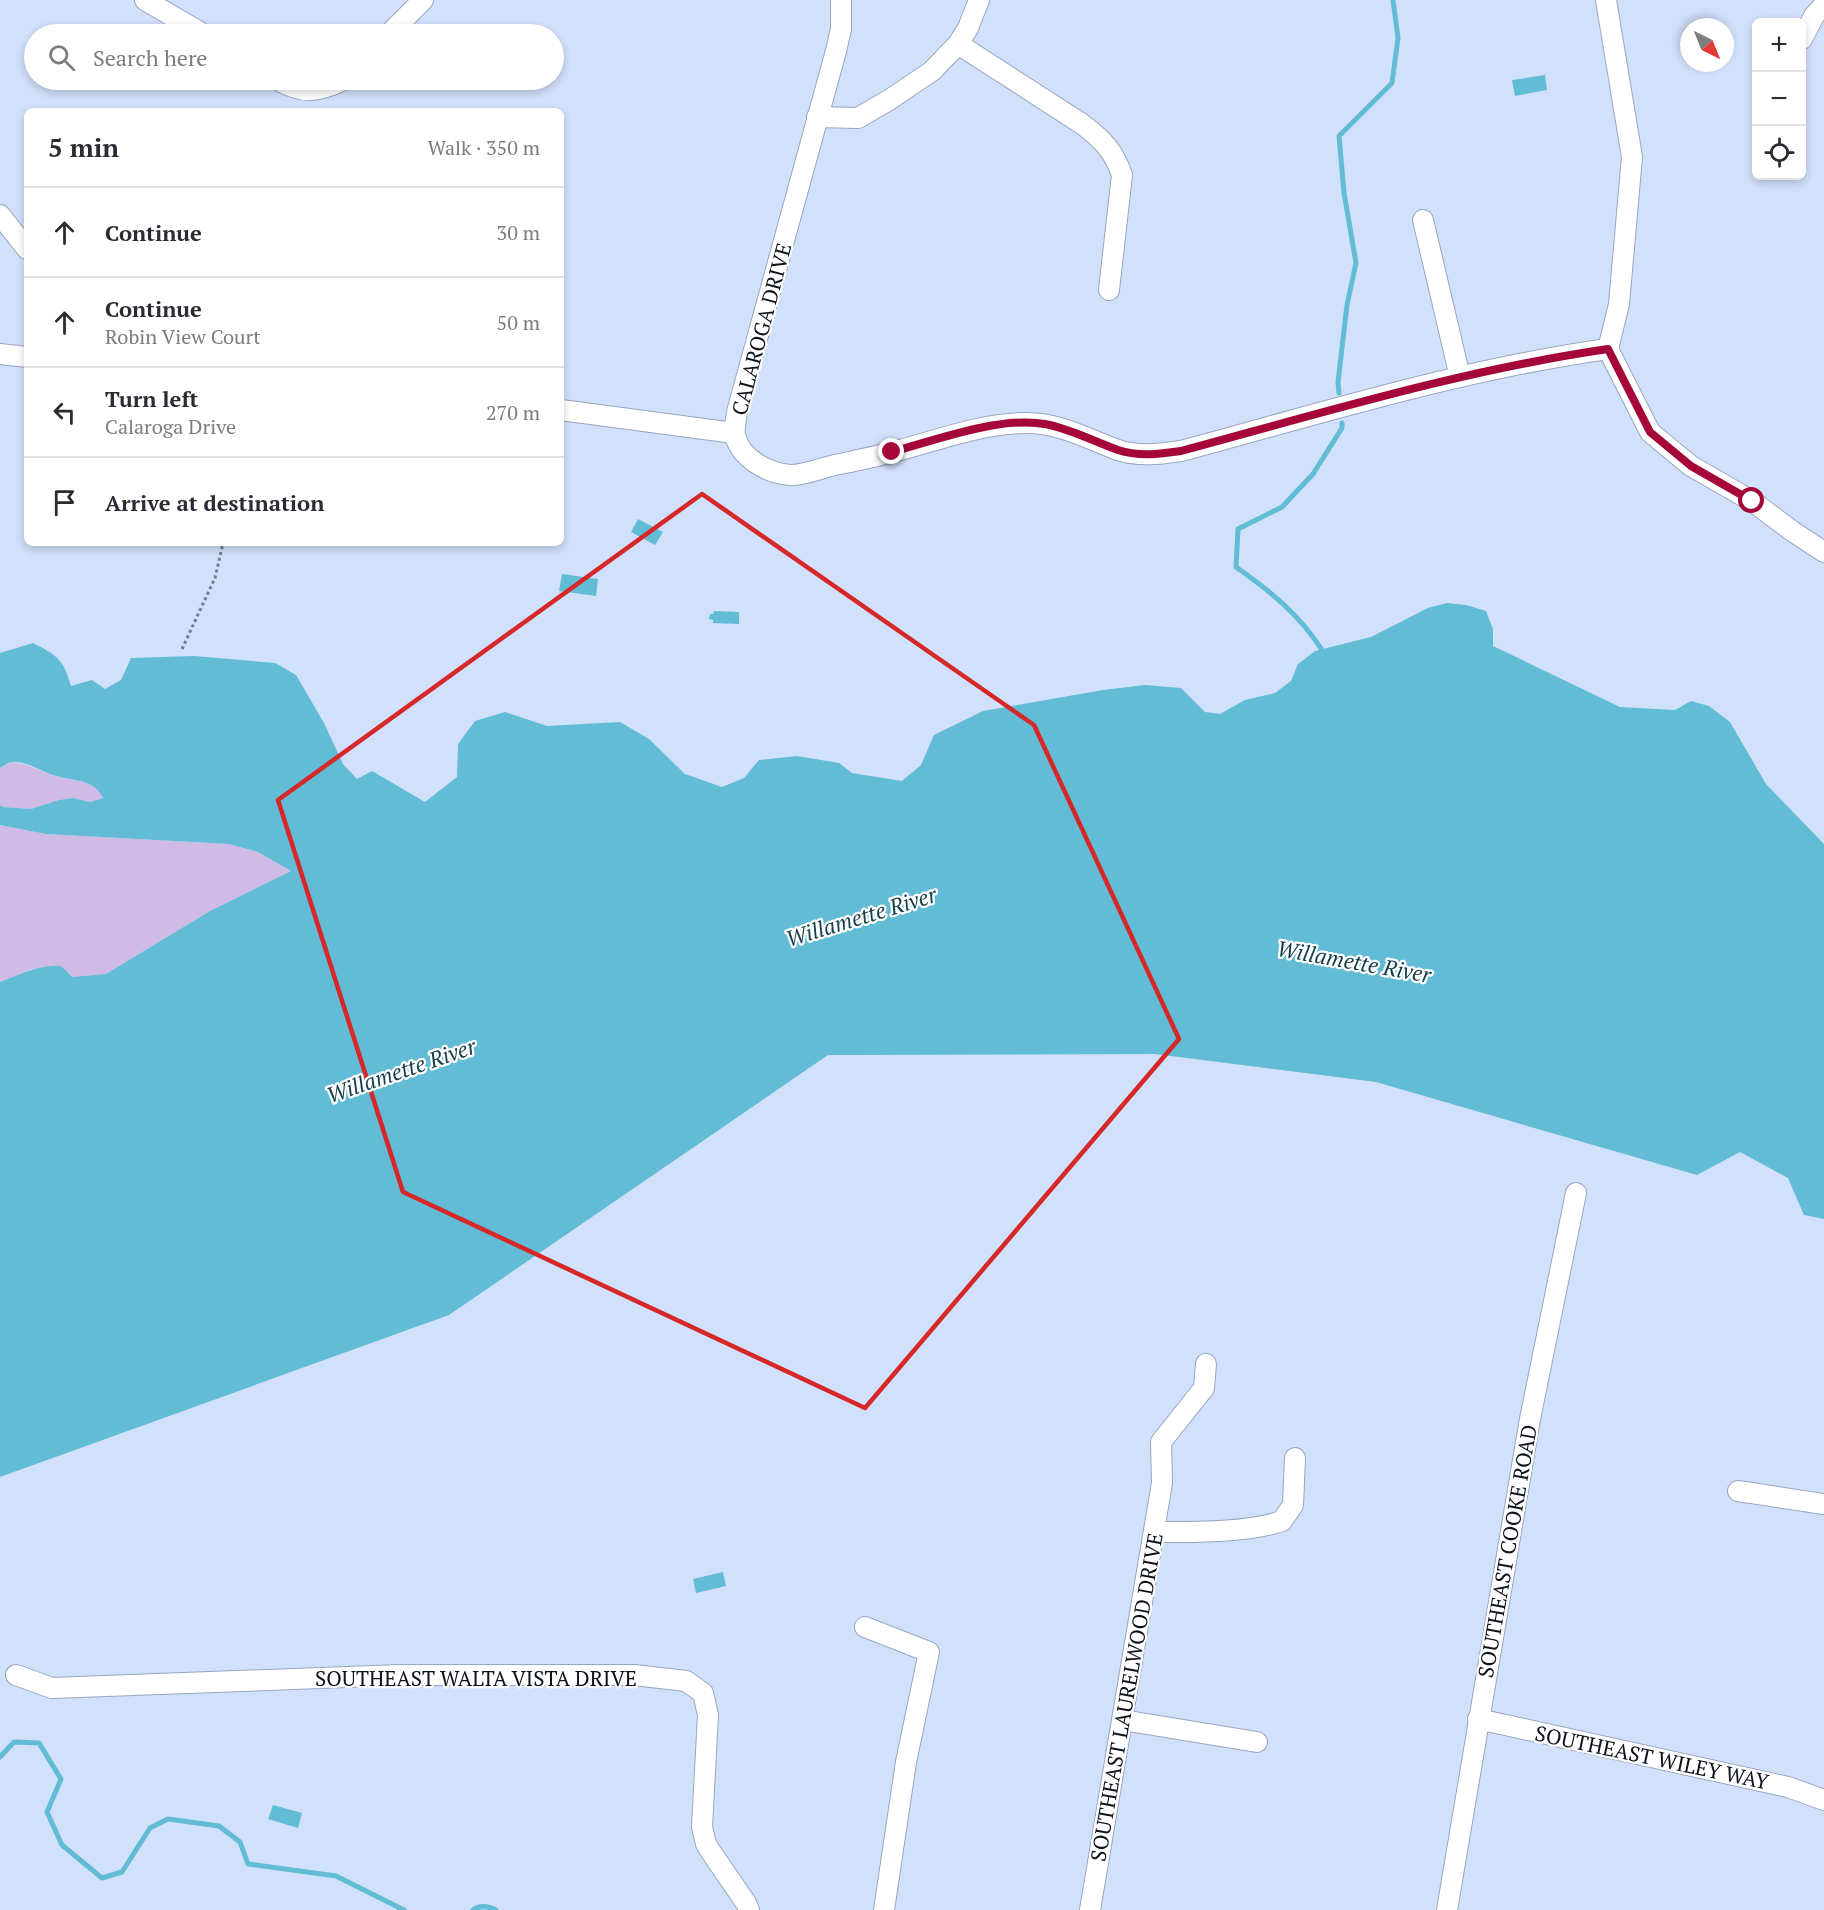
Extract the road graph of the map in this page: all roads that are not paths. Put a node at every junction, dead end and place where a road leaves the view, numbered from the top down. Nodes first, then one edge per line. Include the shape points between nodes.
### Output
1 (145, 0) edge
2 (423, 0) edge
3 (841, 0) edge
4 (980, 0) edge
5 (1606, 0) edge
6 (1824, 5) edge
7 (186, 24) edge
8 (399, 24) edge
9 (1806, 31) edge
10 (958, 44) junction
11 (818, 117) junction
12 (0, 215) edge
13 (1423, 220) dead end
14 (24, 245) edge
15 (1109, 290) dead end
16 (1608, 349) junction
17 (0, 354) edge
18 (24, 357) edge
19 (1460, 377) junction
20 (564, 410) edge
21 (734, 433) junction
22 (1820, 544) edge
23 (1576, 1193) dead end
24 (1206, 1364) dead end
25 (1295, 1458) dead end
26 (1738, 1491) dead end
27 (1824, 1503) edge
28 (1154, 1532) junction
29 (866, 1627) dead end
30 (16, 1675) dead end
31 (1478, 1719) junction
32 (1122, 1720) junction
33 (1257, 1742) dead end
34 (1824, 1800) edge
35 (749, 1910) edge
36 (884, 1910) edge
37 (1090, 1910) edge
38 (1447, 1910) edge

1 - 7 street
2 - 8 street
3 - 11 street, CALAROGA DRIVE via 841,29
4 - 10 street
5 - 16 street via 1632,157 1619,304
6 - 9 street
10 - 11 street via 932,71 858,118
10 - 15 street via 1082,124 1116,158 1122,175
11 - 21 street, CALAROGA DRIVE
12 - 14 street
13 - 19 street
16 - 19 street, CALAROGA DRIVE
16 - 22 street via 1650,432 1691,466
17 - 18 street
19 - 21 street, CALAROGA DRIVE via 1181,451 1157,454 1119,450 1085,435 1027,423 965,432 792,475 756,464
20 - 21 street
23 - 31 street, SOUTHEAST COOKE ROAD via 1530,1419
24 - 28 street, SOUTHEAST LAURELWOOD DRIVE via 1204,1389 1161,1442 1162,1483
25 - 28 street via 1293,1505 1282,1521 1258,1527
26 - 27 street
28 - 32 street, SOUTHEAST LAURELWOOD DRIVE
29 - 36 street via 929,1652 906,1762
30 - 35 street, SOUTHEAST WALTA VISTA DRIVE via 52,1688 400,1675 634,1675 686,1681 703,1693 708,1715 702,1827 706,1844
31 - 34 street, SOUTHEAST WILEY WAY via 1788,1787
31 - 38 street, SOUTHEAST COOKE ROAD
32 - 33 street
32 - 37 street, SOUTHEAST LAURELWOOD DRIVE

